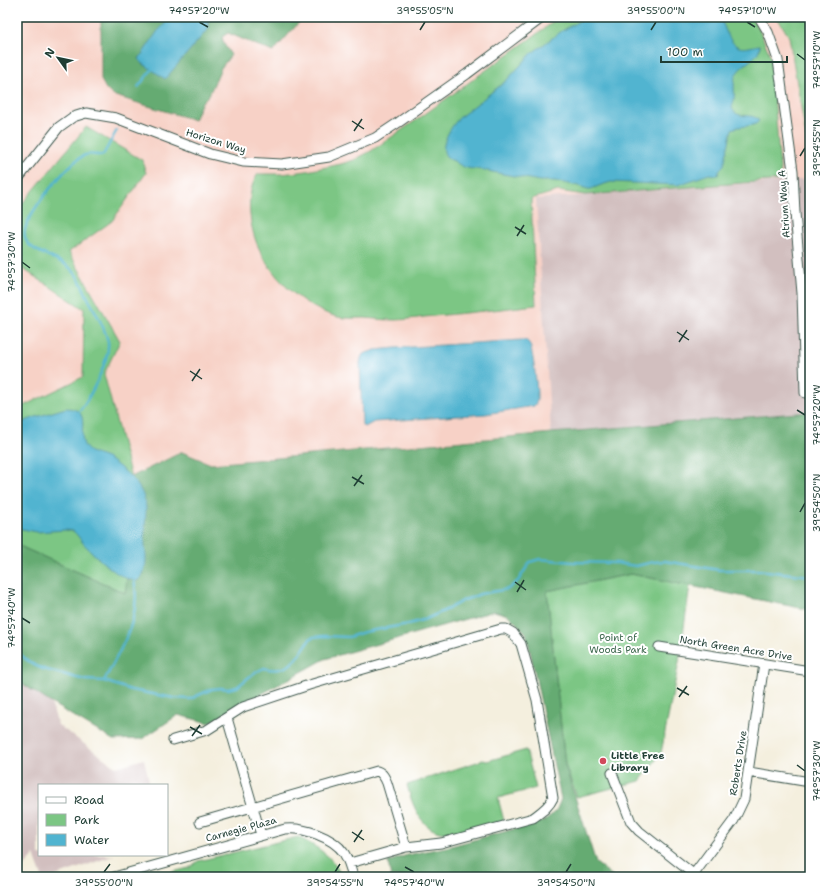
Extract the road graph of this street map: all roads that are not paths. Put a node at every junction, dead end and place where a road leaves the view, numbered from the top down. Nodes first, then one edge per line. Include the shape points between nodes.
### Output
1 (543, 17) edge
2 (759, 17) edge
3 (17, 180) edge
4 (805, 393) dead end
5 (659, 647) dead end
6 (764, 664) junction
7 (810, 671) edge
8 (227, 718) junction
9 (173, 740) dead end
10 (749, 772) junction
11 (612, 774) dead end
12 (810, 782) edge
13 (252, 806) junction
14 (200, 822) dead end
15 (261, 835) junction
16 (406, 847) junction
17 (350, 863) junction
18 (696, 876) edge
19 (114, 877) edge
20 (353, 877) edge

1 - 3 street, Horizon Way via 375,138 329,156 282,164 243,162 210,154 116,118 86,113 73,117 59,128
2 - 4 street, Atrium Way A via 768,32 778,60 793,171 802,293
5 - 6 street, North Green Acre Drive
6 - 7 street, North Green Acre Drive
6 - 10 street, Roberts Drive
8 - 9 street via 207,730
8 - 13 street
8 - 16 street via 243,707 309,685 501,629 513,633 521,644 537,700 553,798 550,804 533,818 441,844
10 - 12 street
10 - 18 street, Roberts Drive via 744,798 734,820
11 - 18 street via 631,822
13 - 14 street
13 - 15 street
13 - 16 street via 372,772 380,772 387,783
15 - 17 street, Carnegie Plaza via 292,828 305,830 331,842 343,852
15 - 19 street, Carnegie Plaza
16 - 17 street
17 - 20 street, Carnegie Plaza

